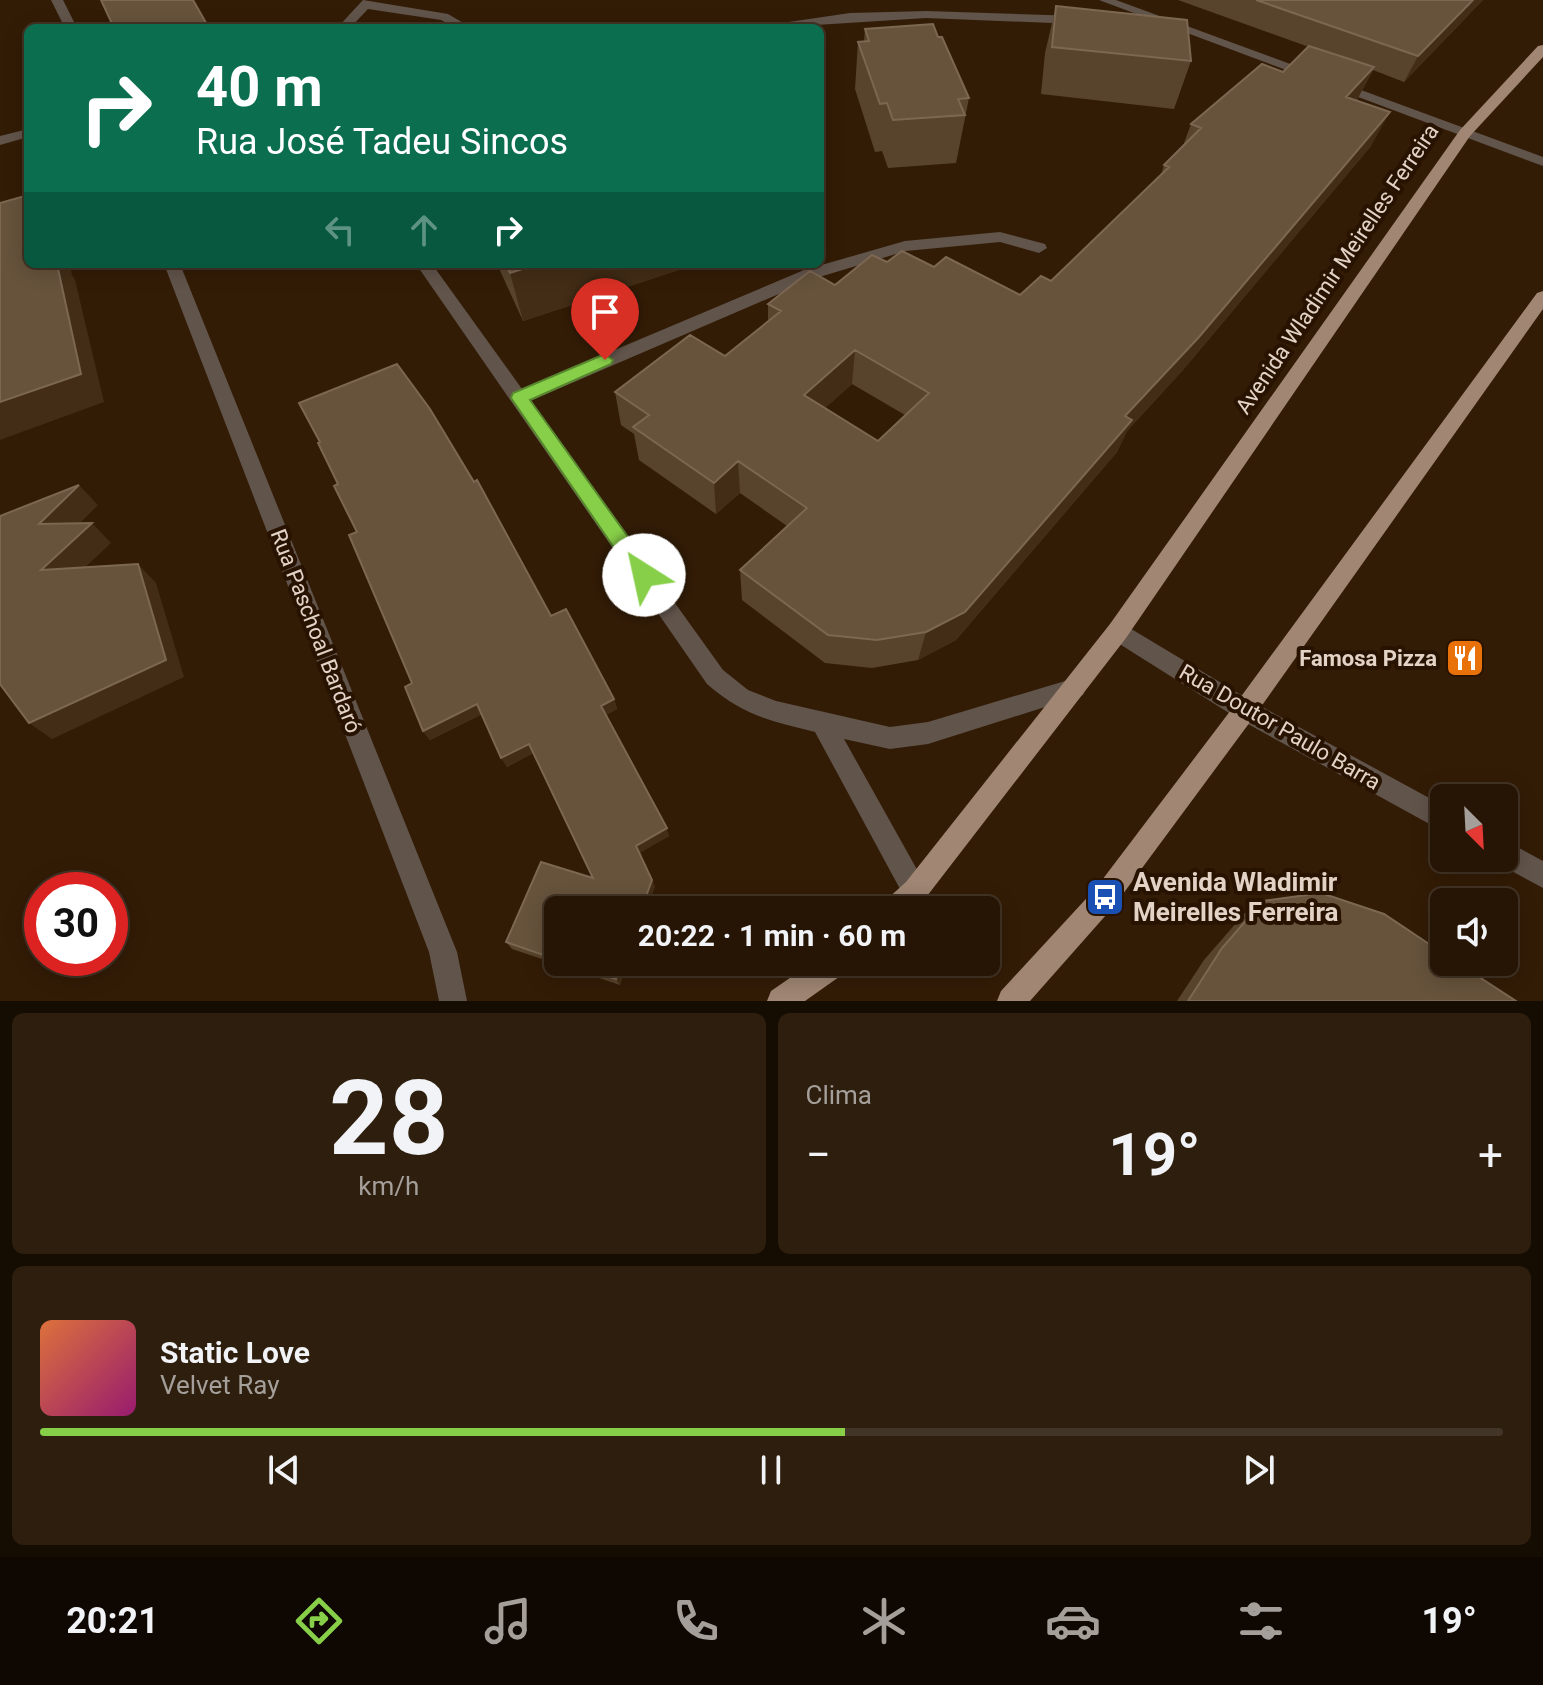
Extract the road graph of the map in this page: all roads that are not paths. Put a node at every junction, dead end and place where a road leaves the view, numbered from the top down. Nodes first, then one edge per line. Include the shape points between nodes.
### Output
1 (57, 0) edge
2 (1105, 0) edge
3 (368, 2) edge
4 (1090, 21) edge
5 (1122, 22) edge
6 (69, 24) edge
7 (347, 24) edge
8 (458, 24) edge
9 (795, 24) edge
10 (1170, 25) junction
11 (1543, 49) edge
12 (1465, 133) junction
13 (24, 134) edge
14 (0, 141) edge
15 (1543, 162) edge
16 (1039, 248) dead end
17 (174, 268) edge
18 (427, 268) edge
19 (1543, 297) edge
20 (519, 398) junction
21 (1118, 631) junction
22 (1075, 688) junction
23 (1245, 710) junction
24 (823, 724) junction
25 (1430, 812) edge
26 (1518, 861) edge
27 (1543, 875) edge
28 (915, 891) junction
29 (909, 896) edge
30 (816, 976) edge
31 (453, 1001) edge
32 (781, 1001) edge
33 (1011, 1001) edge

1 - 6 street
2 - 10 street
3 - 7 street
3 - 8 street
4 - 9 street via 895,13
5 - 10 street
10 - 12 street
11 - 12 main road, Avenida Wladimir Meirelles Ferreira
12 - 15 street
12 - 21 main road, Avenida Wladimir Meirelles Ferreira
13 - 14 street
16 - 20 street via 1000,237 905,246 810,274
17 - 31 street, Rua Paschoal Bardaró via 443,952
18 - 20 street
19 - 23 main road
20 - 24 street via 715,677 740,698
21 - 22 main road, Avenida Wladimir Meirelles Ferreira
21 - 23 street, Rua Doutor Paulo Barra
22 - 24 street via 890,738
22 - 28 main road, Avenida Wladimir Meirelles Ferreira
23 - 25 street, Rua Doutor Paulo Barra
23 - 33 main road via 1105,897
24 - 28 street
26 - 27 street
28 - 29 main road, Avenida Wladimir Meirelles Ferreira
30 - 32 main road

